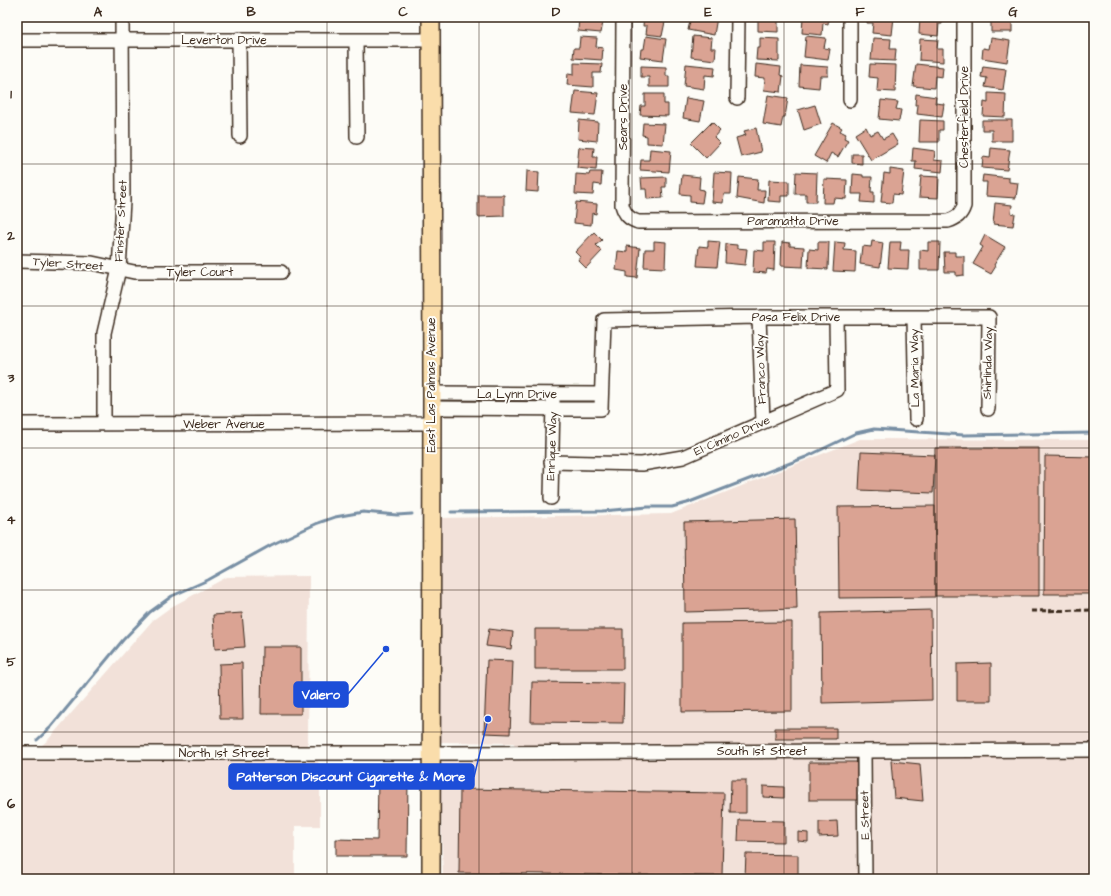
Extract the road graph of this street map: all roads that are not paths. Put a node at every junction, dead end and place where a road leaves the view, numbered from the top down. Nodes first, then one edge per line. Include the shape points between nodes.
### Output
1 (122, 17) edge
2 (431, 17) edge
3 (623, 17) edge
4 (738, 17) edge
5 (850, 17) edge
6 (964, 17) edge
7 (239, 39) junction
8 (17, 40) edge
9 (123, 40) junction
10 (356, 40) junction
11 (431, 40) junction
12 (737, 98) dead end
13 (850, 100) dead end
14 (240, 136) dead end
15 (357, 137) dead end
16 (628, 216) joint
17 (959, 216) joint
18 (17, 261) edge
19 (119, 268) junction
20 (281, 272) dead end
21 (759, 316) junction
22 (836, 317) junction
23 (914, 317) junction
24 (989, 317) joint
25 (554, 394) junction
26 (602, 394) junction
27 (432, 408) junction
28 (553, 409) junction
29 (988, 409) dead end
30 (916, 418) dead end
31 (763, 422) junction
32 (17, 424) edge
33 (104, 424) junction
34 (551, 462) junction
35 (551, 498) dead end
36 (1094, 750) edge
37 (864, 751) junction
38 (17, 753) edge
39 (431, 753) junction
40 (431, 879) edge
41 (865, 879) edge

1 - 9 street, Finster Street
2 - 11 main road, East Las Palmas Avenue
3 - 16 street, Sears Drive via 622,205
4 - 12 street
5 - 13 street
6 - 17 street, Chesterfield Drive via 964,206
7 - 9 street, Leverton Drive
7 - 10 street, Leverton Drive
7 - 14 street
8 - 9 street, Leverton Drive
9 - 19 street, Finster Street via 123,201
10 - 11 street, Leverton Drive
10 - 15 street
11 - 27 main road, East Las Palmas Avenue
16 - 17 street, Paramatta Drive via 638,222 948,221
18 - 19 street, Tyler Street via 92,263
19 - 20 street, Tyler Court via 134,272
19 - 33 street, Finster Street via 104,333
21 - 22 street, Pasa Felix Drive
21 - 26 street, Pasa Felix Drive via 604,320
21 - 31 street, Franco Way
22 - 23 street, Pasa Felix Drive
22 - 31 street, El Cimino Drive via 837,390
23 - 24 street, Pasa Felix Drive
23 - 30 street, La Maria Way
24 - 29 street, Shirlinda Way
25 - 26 street, La Lynn Drive
25 - 27 street, La Lynn Drive
25 - 28 street, Enrique Way
26 - 28 street, La Lynn Drive via 601,410
27 - 28 street, La Lynn Drive
27 - 33 street, Weber Avenue
27 - 39 main road, East Las Palmas Avenue
28 - 34 street, Enrique Way
31 - 34 street, El Cimino Drive via 683,458 642,464
32 - 33 street, Weber Avenue
34 - 35 street, Enrique Way
36 - 37 street, South 1st Street
37 - 39 street, South 1st Street
37 - 41 street, E Street
38 - 39 street, North 1st Street
39 - 40 main road, East Las Palmas Avenue

